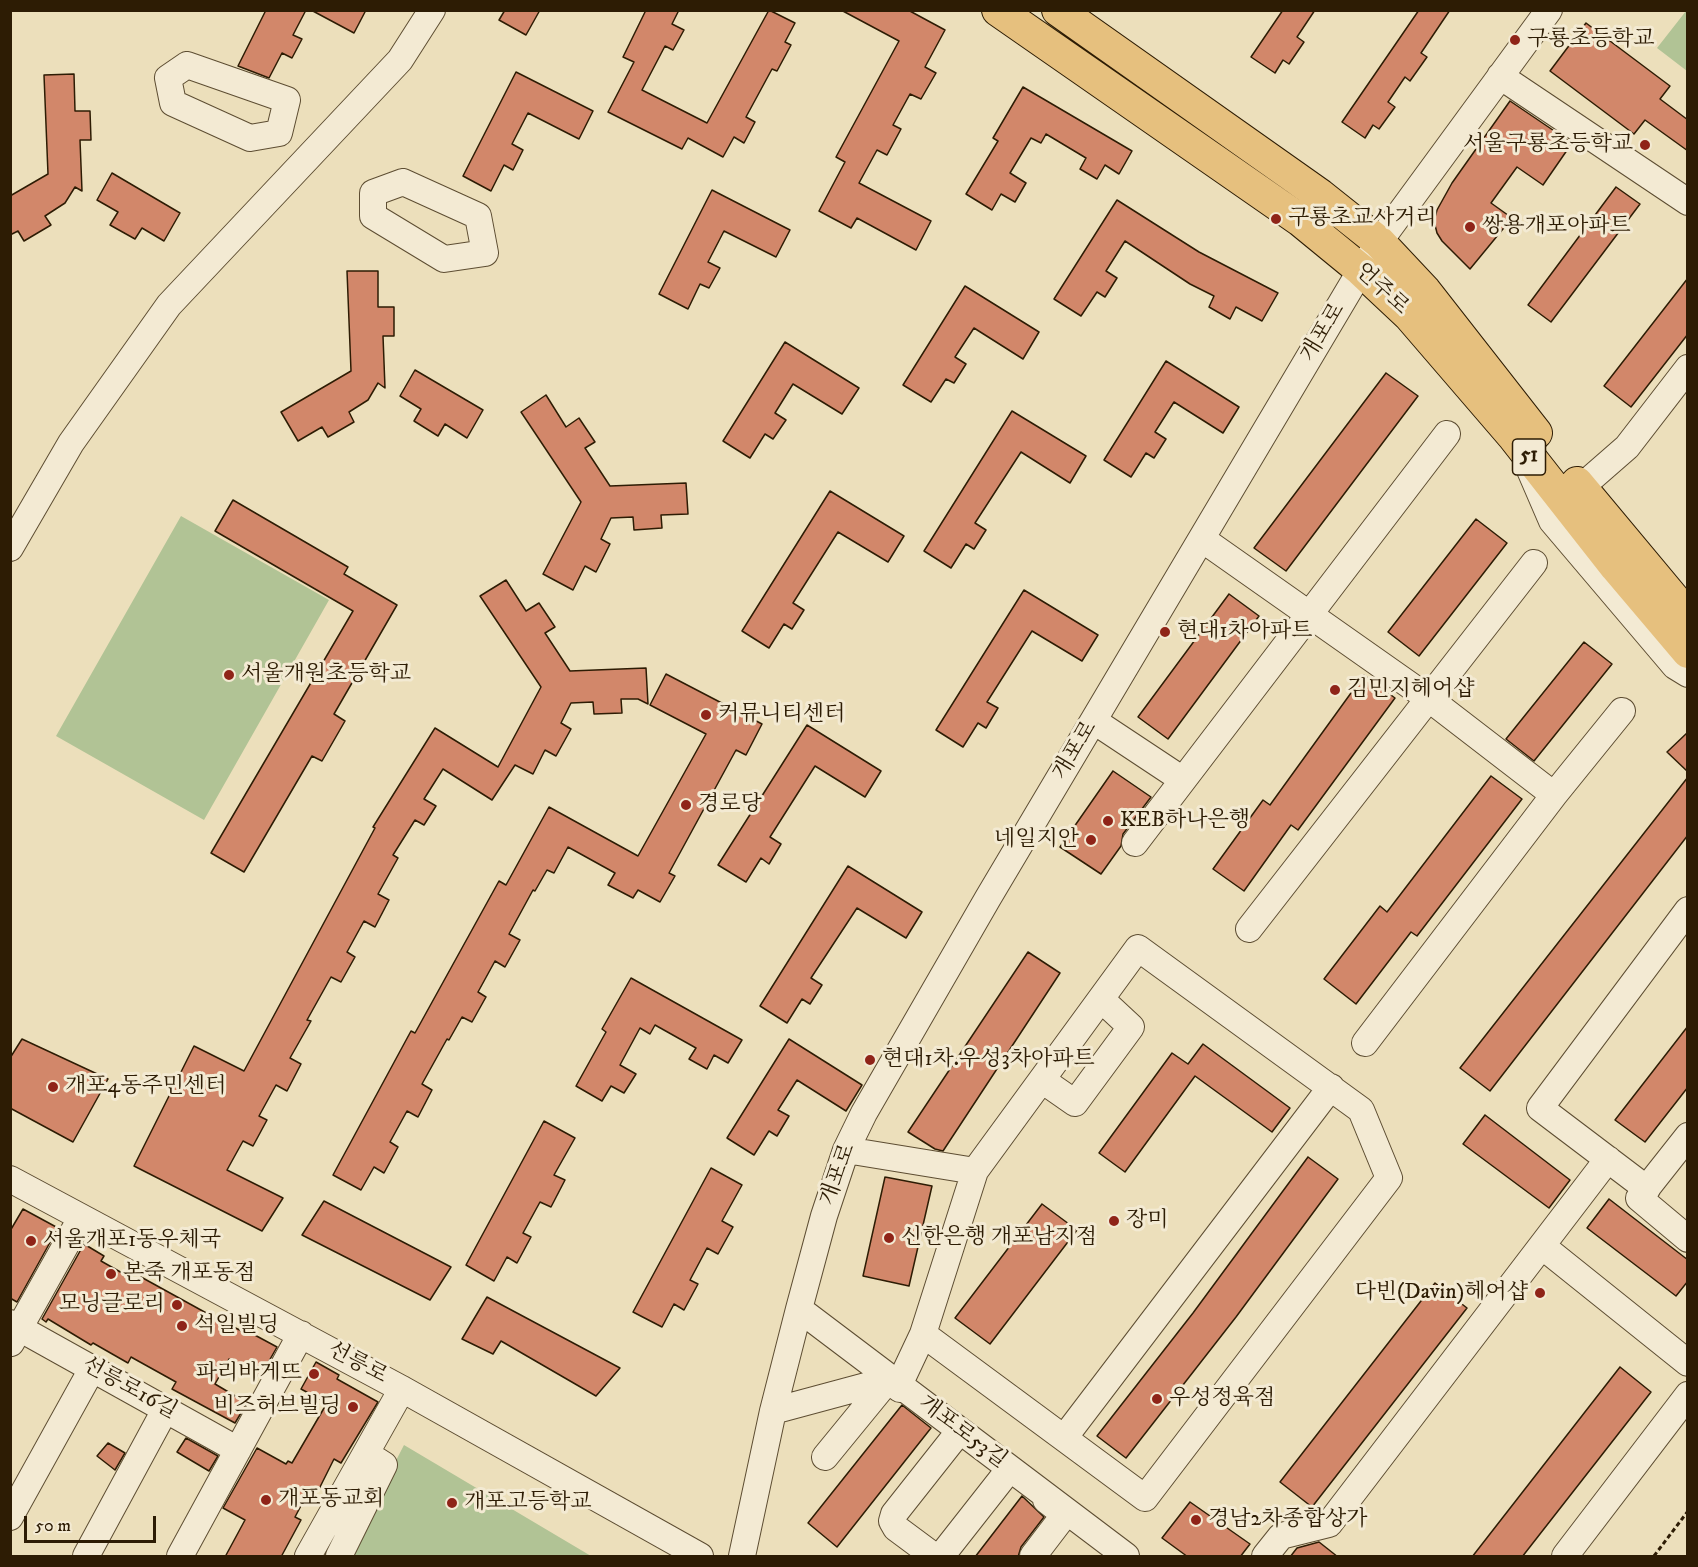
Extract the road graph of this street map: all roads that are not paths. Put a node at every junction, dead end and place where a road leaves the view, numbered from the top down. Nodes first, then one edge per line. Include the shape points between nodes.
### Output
1 (432, 10) edge
2 (998, 10) edge
3 (1058, 10) edge
4 (1549, 10) edge
5 (1500, 76) junction
6 (1688, 202) edge
7 (1379, 242) junction
8 (1361, 270) junction
9 (1688, 368) edge
10 (1447, 434) dead end
11 (1514, 437) junction
12 (1580, 488) junction
13 (1202, 539) junction
14 (10, 548) edge
15 (1534, 563) dead end
16 (1310, 615) junction
17 (1688, 616) edge
18 (1688, 652) edge
19 (1688, 674) edge
20 (1428, 698) junction
21 (1622, 711) dead end
22 (1094, 721) junction
23 (1183, 780) junction
24 (1554, 795) junction
25 (1135, 843) dead end
26 (1688, 910) edge
27 (1249, 929) dead end
28 (1102, 1000) junction
29 (1365, 1043) dead end
30 (1042, 1080) junction
31 (1331, 1088) junction
32 (1688, 1136) edge
33 (846, 1150) junction
34 (1608, 1159) junction
35 (975, 1171) junction
36 (10, 1179) edge
37 (1647, 1189) junction
38 (81, 1218) junction
39 (1688, 1239) edge
40 (1542, 1246) junction
41 (799, 1309) junction
42 (13, 1331) edge
43 (301, 1334) junction
44 (924, 1334) junction
45 (1688, 1363) edge
46 (92, 1368) junction
47 (893, 1383) junction
48 (402, 1389) junction
49 (1688, 1395) edge
50 (165, 1410) junction
51 (773, 1411) junction
52 (958, 1433) junction
53 (1064, 1438) junction
54 (246, 1446) junction
55 (825, 1457) dead end
56 (373, 1458) dead end
57 (1008, 1470) junction
58 (10, 1517) edge
59 (86, 1557) edge
60 (180, 1557) edge
61 (308, 1557) edge
62 (339, 1557) edge
63 (700, 1557) edge
64 (742, 1557) edge
65 (1033, 1557) edge
66 (1126, 1557) edge
67 (1265, 1557) edge
68 (1565, 1557) edge

1 - 14 street via 400,60 169,305 71,443
2 - 8 main road, 언주로 / 51 via 1300,220
3 - 7 main road, 언주로 / 51 via 1320,195
4 - 5 street, 개포로
5 - 6 street
5 - 7 street, 개포로
7 - 8 street, 개포로
7 - 12 main road, 언주로 / 51 via 1425,291
8 - 11 main road, 언주로 / 51 via 1410,315
8 - 13 street, 개포로
9 - 12 street via 1627,447
10 - 16 street
11 - 18 main road, 언주로 / 51
11 - 19 street via 1552,521 1675,666
12 - 17 main road, 언주로 / 51
13 - 16 street
13 - 22 street, 개포로
15 - 20 street
16 - 20 street
16 - 23 street
20 - 24 street
20 - 27 street
21 - 24 street
22 - 23 street
22 - 33 street, 개포로 via 982,908
23 - 25 street
24 - 29 street
26 - 34 street via 1540,1108
28 - 30 street
28 - 30 street via 1131,1027 1075,1103
28 - 31 street via 1138,948
30 - 35 street
31 - 53 street
31 - 53 street via 1361,1110 1389,1178 1145,1498
32 - 37 street
33 - 35 street
33 - 41 street, 개포로
34 - 37 street
34 - 40 street
35 - 44 street
36 - 38 street, 선릉로
37 - 39 street via 1639,1198
38 - 42 street
38 - 43 street, 선릉로
40 - 45 street
40 - 67 street via 1329,1524 1281,1536
41 - 47 street, 개포로53길
41 - 51 street, 개포로
42 - 46 street, 선릉로16길
43 - 48 street, 선릉로
43 - 54 street
44 - 47 street
44 - 53 street
46 - 50 street, 선릉로16길
46 - 58 street
47 - 51 street
47 - 52 street
47 - 55 street
47 - 66 street, 개포로53길
48 - 61 street
48 - 63 street, 선릉로
49 - 68 street
50 - 54 street, 선릉로16길
50 - 59 street
51 - 64 street, 개포로
52 - 57 street
52 - 57 street via 893,1516 896,1528 931,1554 942,1555
54 - 60 street
56 - 62 street via 384,1465
57 - 65 street via 1062,1516

